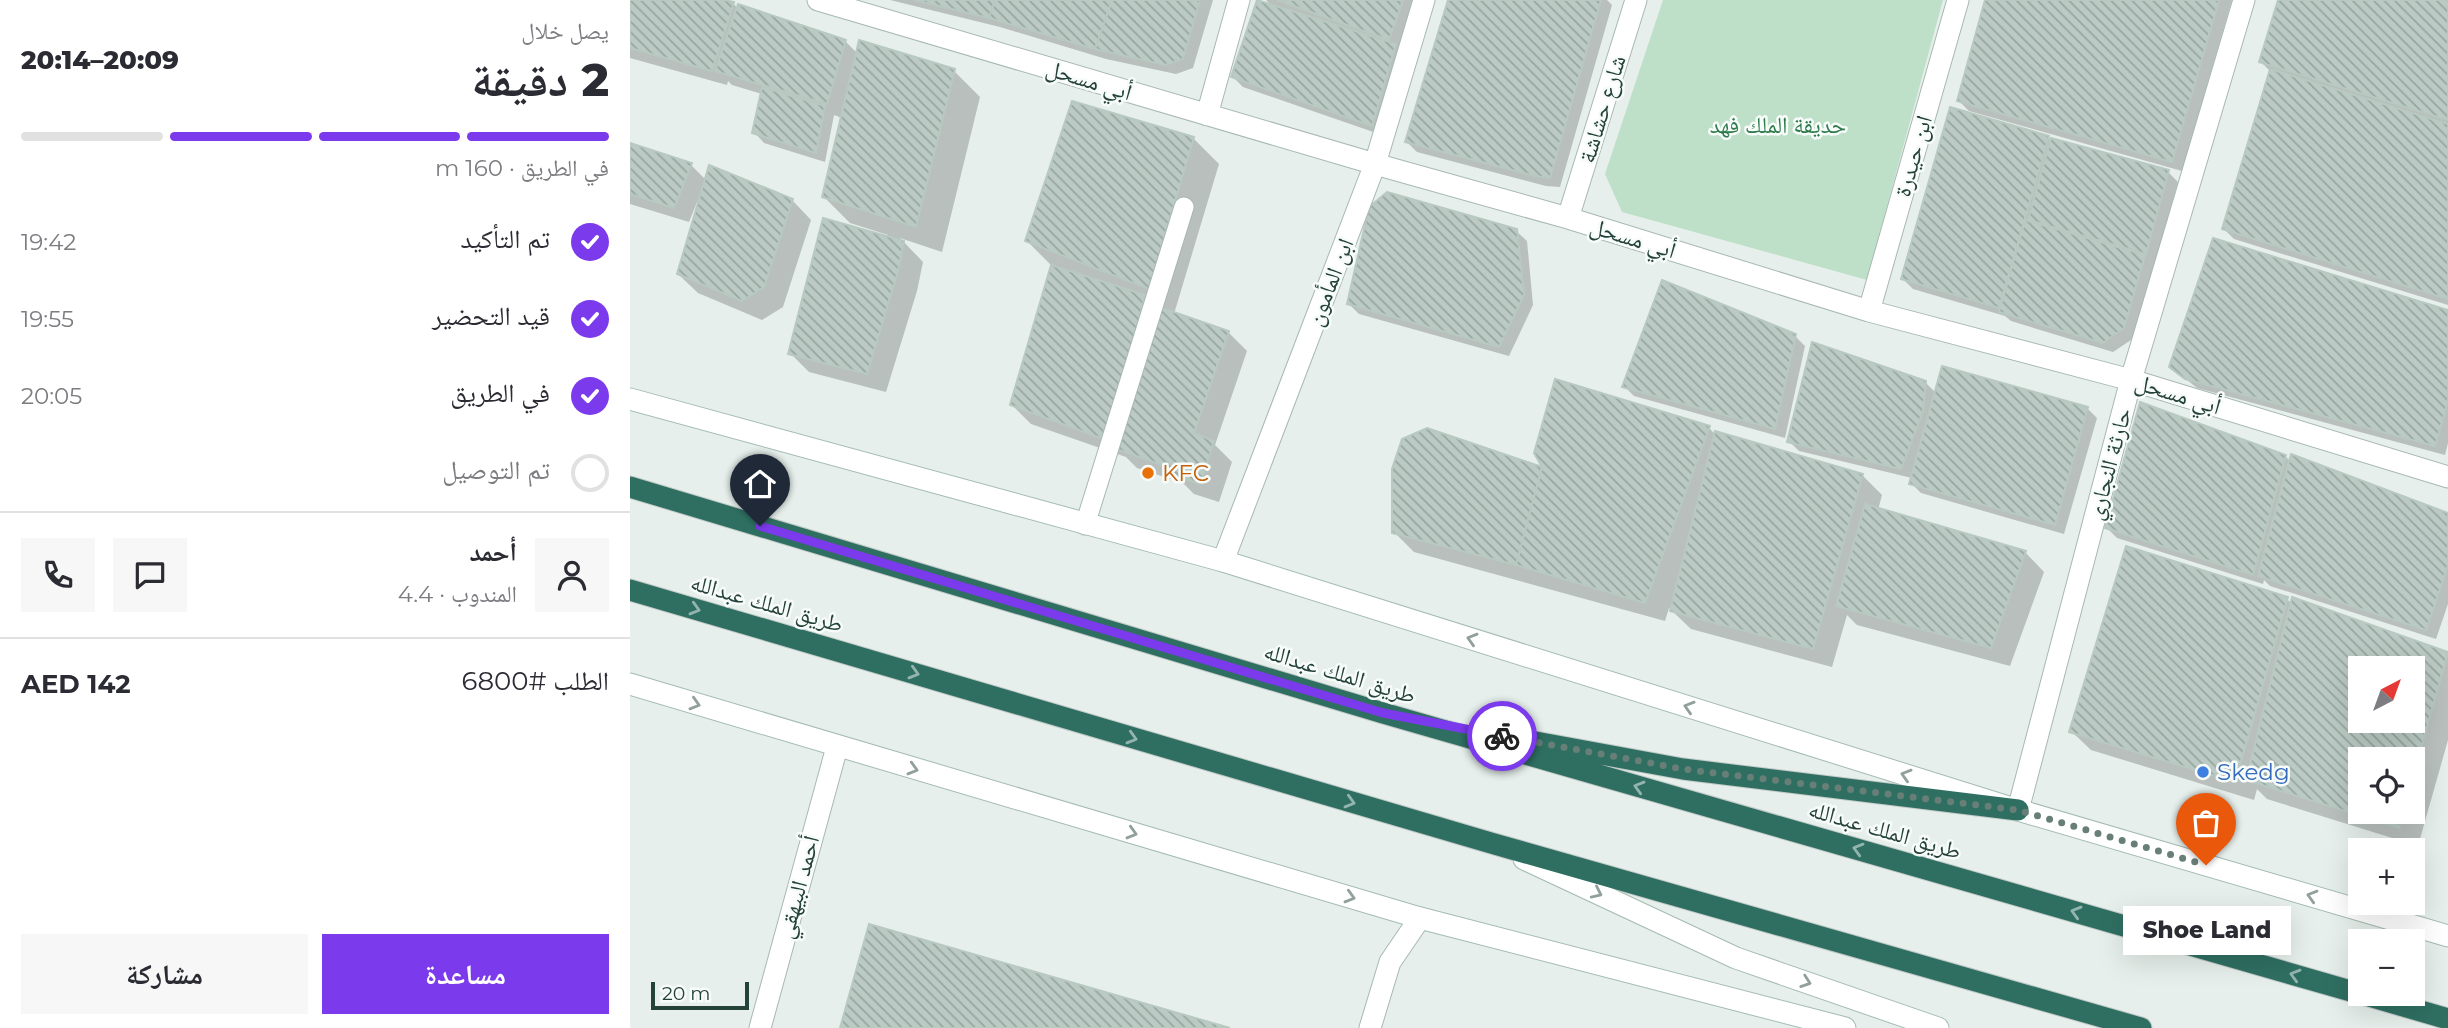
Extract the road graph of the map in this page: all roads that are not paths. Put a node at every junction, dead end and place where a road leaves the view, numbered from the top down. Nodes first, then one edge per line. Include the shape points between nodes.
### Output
1 (818, 0) edge
2 (1239, 0) edge
3 (1424, 0) edge
4 (1636, 0) edge
5 (1958, 0) edge
6 (2244, 0) edge
7 (1208, 115) junction
8 (1375, 164) junction
9 (1184, 207) dead end
10 (1568, 218) junction
11 (1869, 311) junction
12 (2131, 380) junction
13 (630, 398) edge
14 (2447, 472) edge
15 (630, 487) edge
16 (1085, 525) junction
17 (1223, 561) junction
18 (630, 590) edge
19 (630, 684) edge
20 (1383, 713) junction
21 (837, 747) junction
22 (2018, 810) junction
23 (1491, 843) junction
24 (1420, 918) junction
25 (2448, 936) edge
26 (2348, 990) edge
27 (2403, 1006) edge
28 (2448, 1019) edge
29 (760, 1028) edge
30 (1370, 1028) edge
31 (1845, 1028) edge
32 (1938, 1028) edge
33 (2141, 1028) edge

1 - 7 street, أبي مسحل
2 - 7 street
3 - 8 street, ابن المأمون
4 - 10 street, شارع حشاشة
5 - 11 street, ابن حيدرة
6 - 12 street, حارثة النجاري
7 - 8 street, أبي مسحل
8 - 10 street, أبي مسحل
8 - 17 street, ابن المأمون
9 - 16 lane
10 - 11 street, أبي مسحل
11 - 12 street, أبي مسحل
12 - 14 street, أبي مسحل
12 - 22 street, حارثة النجاري
13 - 16 street
15 - 20 highway, طريق الملك عبدالله
16 - 17 street
22 -> 17 street
18 -> 23 highway, طريق الملك عبدالله
19 -> 21 street
20 - 22 highway via 1683,769
26 -> 20 highway, طريق الملك عبدالله
21 -> 24 street
21 - 29 street, أحمد البيهقي
25 -> 22 street
23 -> 32 street via 1736,958
23 - 33 highway, طريق الملك عبدالله
24 - 30 street via 1390,961
24 - 31 street
27 - 28 highway, طريق الملك عبدالله

